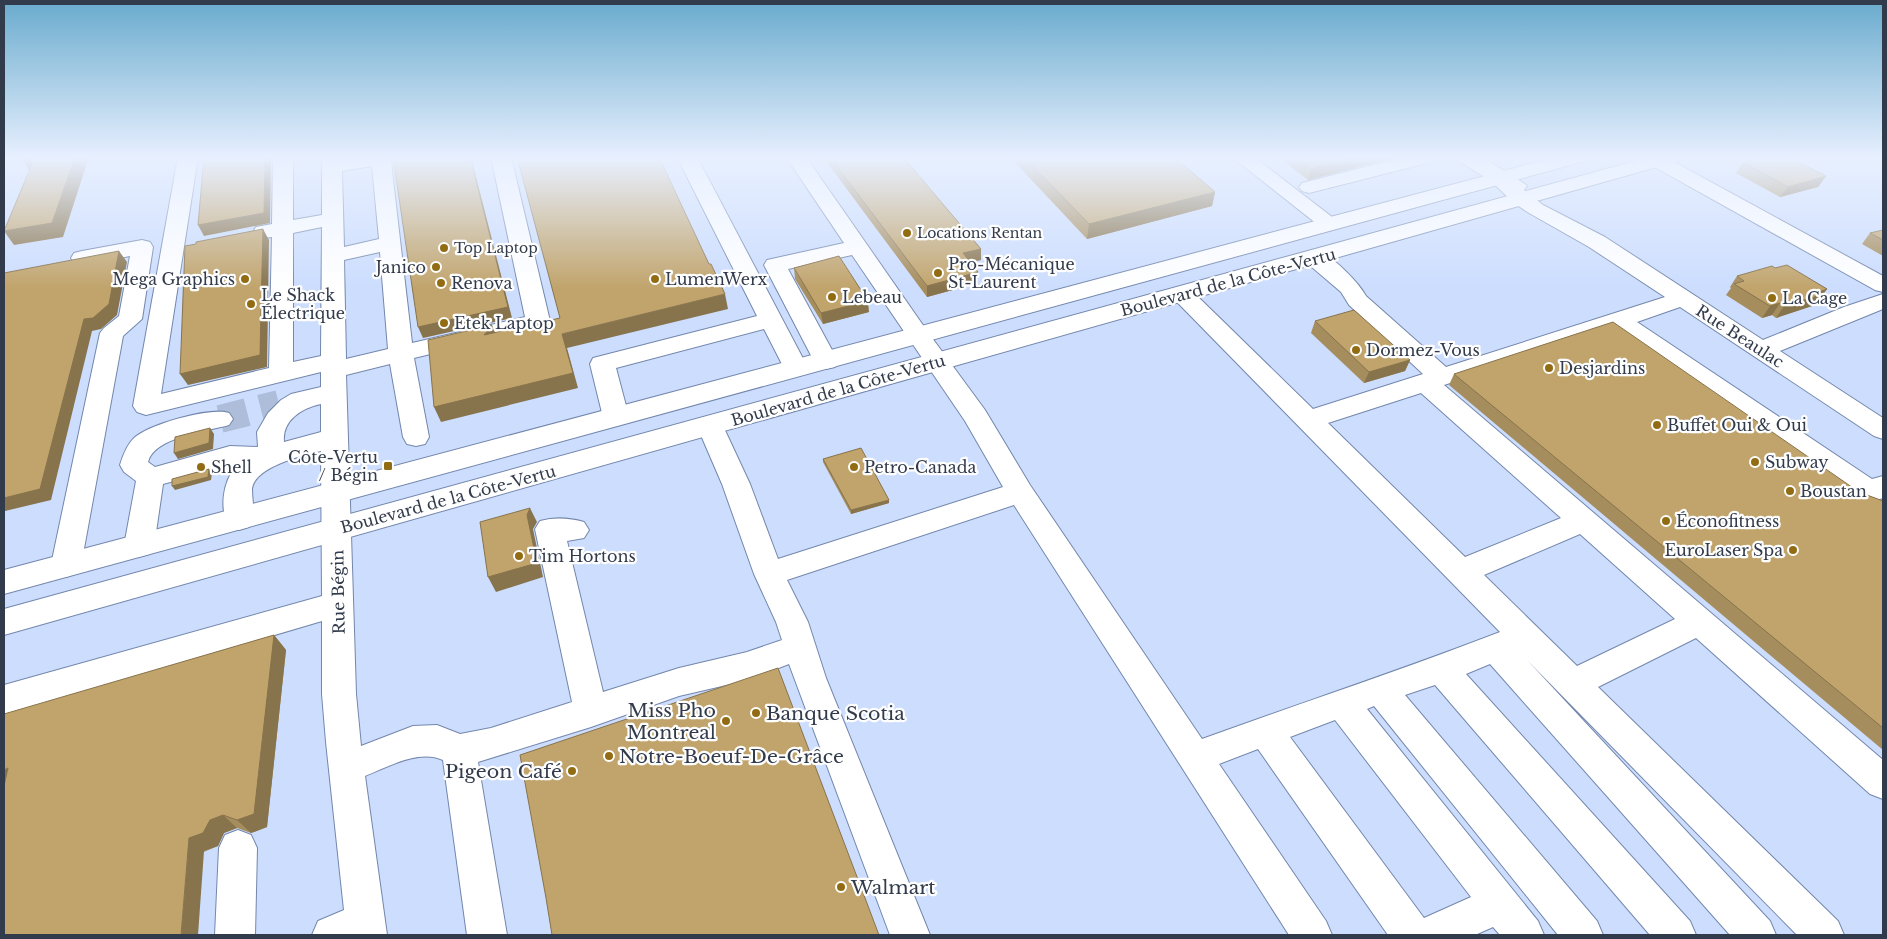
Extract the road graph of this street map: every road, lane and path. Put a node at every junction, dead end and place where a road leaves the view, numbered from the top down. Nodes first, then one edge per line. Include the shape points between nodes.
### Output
1 (185, 201) edge
2 (282, 201) edge
3 (332, 201) edge
4 (387, 201) edge
5 (512, 201) edge
6 (710, 201) edge
7 (826, 201) edge
8 (1307, 201) edge
9 (1321, 201) edge
10 (1416, 201) edge
11 (1516, 201) edge
12 (1534, 201) edge
13 (1737, 201) edge
14 (332, 218) junction
15 (1339, 222) junction
16 (282, 229) junction
17 (245, 236) edge
18 (390, 243) junction
19 (858, 247) junction
20 (333, 256) junction
21 (1315, 258) junction
22 (59, 263) edge
23 (1883, 285) edge
24 (1182, 294) junction
25 (1683, 299) junction
26 (1883, 301) edge
27 (771, 320) junction
28 (1618, 320) junction
29 (918, 336) junction
30 (1761, 350) junction
31 (401, 354) junction
32 (826, 361) junction
33 (938, 363) junction
34 (796, 368) junction
35 (281, 374) junction
36 (333, 374) junction
37 (1433, 380) junction
38 (616, 417) junction
39 (220, 419) tunnel mouth
40 (1309, 420) junction
41 (710, 426) junction
42 (1883, 430) edge
43 (416, 437) dead end
44 (334, 438) junction
45 (271, 444) junction
46 (150, 478) junction
47 (1883, 486) edge
48 (1020, 492) junction
49 (336, 493) junction
50 (239, 519) junction
51 (1583, 520) junction
52 (336, 530) junction
53 (574, 530) dead end
54 (139, 546) junction
55 (66, 566) junction
56 (1461, 572) junction
57 (770, 574) junction
58 (4, 582) edge
59 (338, 604) junction
60 (1699, 622) junction
61 (5, 624) edge
62 (1510, 642) junction
63 (799, 647) junction
64 (1441, 669) junction
65 (1573, 684) junction
66 (1380, 689) junction
67 (4, 700) edge
68 (1342, 703) junction
69 (591, 712) junction
70 (1265, 731) junction
71 (459, 750) junction
72 (1194, 757) junction
73 (347, 768) junction
74 (1883, 782) edge
75 (1676, 787) junction
76 (1637, 804) junction
77 (238, 848) dead end
78 (1500, 904) junction
79 (355, 930) edge
80 (235, 935) edge
81 (487, 935) edge
82 (910, 935) edge
83 (1312, 935) edge
84 (1412, 935) edge
85 (1432, 935) edge
86 (1524, 935) edge
87 (1583, 935) edge
88 (1676, 935) edge
89 (1756, 935) edge
90 (1824, 935) edge

1 - 35 main road via 181,249 146,406
2 - 16 main road
3 - 14 main road, Rue Bégin
4 - 18 main road
5 - 31 main road via 538,322
6 - 27 main road
7 - 19 main road
8 - 15 main road
9 - 15 main road
10 - 15 main road, Boulevard de la Côte-Vertu
11 - 21 main road, Boulevard de la Côte-Vertu
12 - 25 main road, Rue Beaulac via 1562,224 1597,242
13 - 23 main road
14 - 16 main road
14 - 20 main road, Rue Bégin
15 - 29 main road, Boulevard de la Côte-Vertu
16 - 17 main road
16 - 35 main road
18 - 20 main road
18 - 31 main road
19 - 29 main road
19 - 32 main road via 775,265
20 - 36 main road, Rue Bégin
21 - 24 main road, Boulevard de la Côte-Vertu
21 - 37 main road via 1350,288 1357,300
22 - 55 main road via 142,247 130,319 112,333
24 - 33 main road, Boulevard de la Côte-Vertu
24 - 40 main road
25 - 28 main road
25 - 30 main road, Rue Beaulac
26 - 30 main road via 1838,316
27 - 34 main road
27 - 38 main road via 602,364
28 - 37 main road
28 - 47 main road via 1870,492
29 - 32 main road, Boulevard de la Côte-Vertu
29 - 33 main road
30 - 42 main road, Rue Beaulac
31 - 36 main road
31 - 43 main road
32 - 34 main road, Boulevard de la Côte-Vertu
33 - 41 main road, Boulevard de la Côte-Vertu
33 - 48 main road via 976,416
34 - 38 main road, Boulevard de la Côte-Vertu
35 - 36 main road
36 - 44 main road, Rue Bégin
36 - 45 main road via 290,402 277,419
37 - 40 main road
37 - 51 main road
38 - 49 main road, Boulevard de la Côte-Vertu
39 - 46 main road via 170,432 142,446 134,465
40 - 56 main road
41 - 52 main road, Boulevard de la Côte-Vertu
41 - 57 main road
44 - 45 main road
44 - 49 main road, Rue Bégin
45 - 46 main road
45 - 50 main road via 239,486
46 - 54 main road
48 - 57 main road
48 - 72 main road
49 - 50 main road, Boulevard de la Côte-Vertu
49 - 52 main road, Rue Bégin
50 - 54 main road, Boulevard de la Côte-Vertu
51 - 56 main road
51 - 60 main road
52 - 59 main road, Rue Bégin
52 - 61 main road, Boulevard de la Côte-Vertu
53 - 69 main road via 550,529
54 - 55 main road, Boulevard de la Côte-Vertu
55 - 58 main road, Boulevard de la Côte-Vertu
56 - 62 main road
57 - 63 main road via 792,622
59 - 67 main road
59 - 73 main road, Rue Bégin via 340,694
60 - 65 main road
60 - 74 main road
62 - 64 main road
62 - 65 main road
62 - 76 main road
63 - 69 main road via 748,666 679,682
63 - 82 main road
64 - 66 main road
64 - 88 main road
65 - 75 main road
66 - 68 main road
66 - 87 main road
68 - 70 main road
68 - 78 main road
69 - 71 main road via 491,744
70 - 72 main road
70 - 84 main road
71 - 73 main road via 437,741 413,742
71 - 81 main road
72 - 83 main road
73 - 79 main road, Rue Bégin
75 - 76 main road
75 - 90 main road
76 - 89 main road
77 - 80 main road
78 - 85 main road
78 - 86 main road

